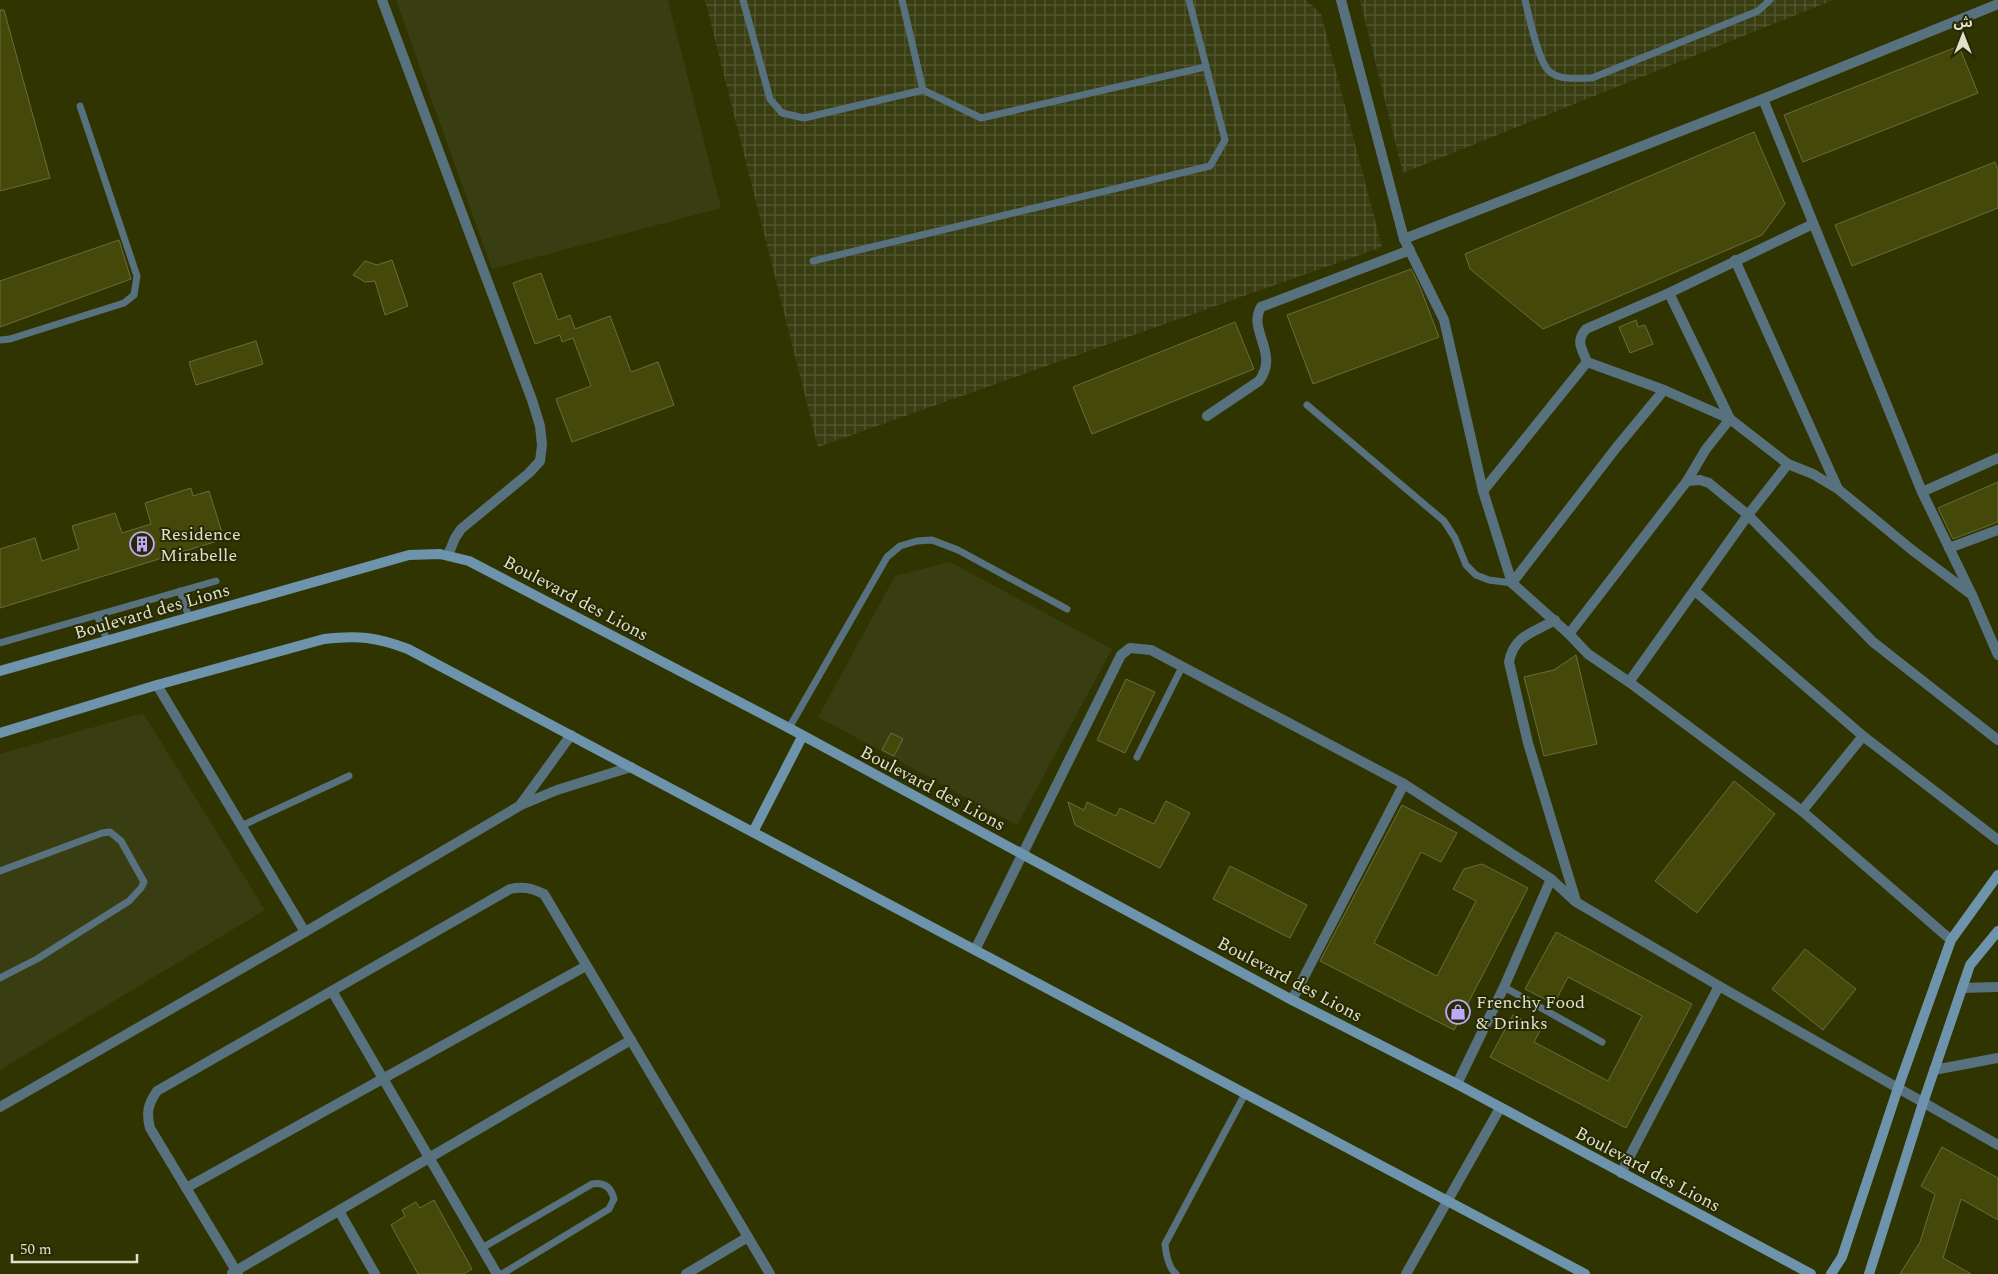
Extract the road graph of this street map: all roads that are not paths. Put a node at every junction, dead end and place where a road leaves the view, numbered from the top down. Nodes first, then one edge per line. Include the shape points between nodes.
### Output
1 (382, 0) edge
2 (743, 0) edge
3 (902, 0) edge
4 (1189, 0) edge
5 (1341, 0) edge
6 (1525, 0) edge
7 (1770, 0) edge
8 (1998, 4) edge
9 (1205, 67) junction
10 (923, 90) junction
11 (1763, 99) junction
12 (80, 106) dead end
13 (1813, 224) junction
14 (1404, 238) junction
15 (1410, 250) junction
16 (1735, 260) junction
17 (813, 261) dead end
18 (1669, 293) junction
19 (0, 340) edge
20 (1587, 362) junction
21 (1664, 390) junction
22 (1308, 405) dead end
23 (1207, 416) dead end
24 (1730, 419) junction
25 (1998, 458) edge
26 (1788, 464) junction
27 (1687, 481) junction
28 (1838, 489) junction
29 (1483, 491) junction
30 (1922, 492) junction
31 (1748, 515) junction
32 (1998, 530) edge
33 (1949, 548) junction
34 (448, 555) junction
35 (216, 581) dead end
36 (1512, 582) junction
37 (180, 591) junction
38 (1695, 591) junction
39 (1972, 594) junction
40 (1067, 609) dead end
41 (97, 615) junction
42 (189, 617) junction
43 (1555, 620) junction
44 (1569, 634) junction
45 (107, 640) junction
46 (0, 643) edge
47 (1998, 655) edge
48 (1182, 667) junction
49 (0, 671) edge
50 (1629, 682) junction
51 (157, 685) junction
52 (789, 728) junction
53 (0, 733) edge
54 (571, 736) junction
55 (802, 736) junction
56 (1863, 736) junction
57 (1998, 740) edge
58 (1137, 757) dead end
59 (631, 767) junction
60 (349, 776) dead end
61 (1404, 784) junction
62 (521, 804) junction
63 (1802, 811) junction
64 (241, 826) junction
65 (752, 832) junction
66 (1998, 840) edge
67 (1023, 854) junction
68 (0, 871) edge
69 (1998, 875) edge
70 (1550, 879) junction
71 (1576, 902) junction
72 (1998, 931) edge
73 (305, 932) junction
74 (1952, 940) junction
75 (975, 950) junction
76 (586, 966) junction
77 (0, 978) edge
78 (1719, 986) junction
79 (1998, 986) edge
80 (1504, 987) junction
81 (1962, 988) junction
82 (332, 991) junction
83 (1292, 1000) junction
84 (630, 1040) junction
85 (1602, 1042) dead end
86 (1998, 1058) edge
87 (1934, 1070) junction
88 (383, 1079) junction
89 (1456, 1084) junction
90 (1898, 1088) junction
91 (1245, 1094) junction
92 (1923, 1102) junction
93 (0, 1107) edge
94 (1500, 1108) junction
95 (1998, 1145) edge
96 (430, 1158) junction
97 (1621, 1173) junction
98 (186, 1188) junction
99 (1447, 1202) junction
100 (339, 1211) junction
101 (748, 1237) junction
102 (482, 1248) junction
103 (235, 1273) edge
104 (375, 1274) edge
105 (497, 1274) edge
106 (502, 1274) edge
107 (686, 1274) edge
108 (770, 1274) edge
109 (1176, 1274) edge
110 (1406, 1274) edge
111 (1585, 1274) edge
112 (1811, 1274) edge
113 (1830, 1274) edge
114 (1869, 1274) edge

1 - 34 street via 532,400 541,436 540,461 461,529
2 - 10 lane via 770,99 782,113 804,118
3 - 10 lane
4 - 9 lane
5 - 14 street
6 - 7 lane via 1539,52 1549,71 1563,78 1592,78 1758,11
8 - 11 street
9 - 10 lane via 981,118
9 - 17 lane via 1225,140 1210,166
11 - 13 street
11 - 14 street
12 - 19 lane via 137,276 134,295 124,304
13 - 16 street
13 - 30 street
14 - 15 street
15 - 23 street via 1261,307 1257,322 1268,362 1266,373
15 - 29 street via 1444,320
16 - 18 street
16 - 28 street
18 - 20 street via 1586,329 1580,336 1580,344
18 - 24 street
20 - 21 street
20 - 29 street
21 - 24 street
21 - 36 street
22 - 36 lane via 1444,521 1466,565 1476,575
24 - 26 street
24 - 27 street via 1706,449
25 - 30 street
26 - 28 street
26 - 31 street
27 - 31 street via 1709,482
27 - 44 street
28 - 39 street
29 - 36 street
30 - 33 street
31 - 38 street
31 - 57 street via 1873,642
32 - 33 street
33 - 39 street
34 - 42 main road, Boulevard des Lions via 409,555
34 - 52 main road, Boulevard des Lions via 469,560
35 - 37 lane
36 - 43 street
37 - 41 lane
37 - 42 lane
38 - 50 street
38 - 56 street
39 - 47 street
40 - 52 lane via 958,550 932,540 900,546 887,557
41 - 45 lane
41 - 46 lane
42 - 45 main road, Boulevard des Lions
43 - 44 street
43 - 71 street via 1517,641 1510,662 1528,743
44 - 50 street via 1588,654
45 - 49 main road, Boulevard des Lions
48 - 58 lane
48 - 61 street
48 - 67 street via 1151,650 1130,648 1120,655
50 - 63 street
51 - 53 main road
51 - 54 main road via 324,638 372,637 408,649
51 - 64 street
52 - 55 main road, Boulevard des Lions
54 - 59 main road
54 - 62 street
55 - 65 main road
55 - 67 main road, Boulevard des Lions
56 - 63 street
56 - 66 street
59 - 62 street
59 - 65 main road
60 - 64 lane
61 - 70 street
61 - 83 street
62 - 73 street
63 - 74 street
64 - 73 street
65 - 75 main road
67 - 75 street
67 - 83 main road, Boulevard des Lions
68 - 77 lane via 110,832 122,841 144,882 129,901
69 - 74 main road
70 - 71 street
70 - 80 street
71 - 78 street
72 - 81 main road via 1970,965
73 - 93 street
74 - 90 main road
75 - 91 main road
76 - 82 street via 544,894 521,886 510,889
76 - 84 street
76 - 88 street
78 - 90 street
78 - 97 street
79 - 81 street
80 - 85 lane
80 - 89 street
81 - 87 main road
82 - 88 street
82 - 98 street via 157,1091 150,1100 147,1115 150,1128
83 - 89 main road, Boulevard des Lions
84 - 96 street
84 - 101 street
86 - 87 street
87 - 92 main road
88 - 96 street
88 - 98 street
89 - 94 main road, Boulevard des Lions
90 - 92 street
90 - 113 main road via 1842,1257
91 - 99 main road
91 - 109 lane via 1165,1244 1167,1257
92 - 95 street
92 - 114 main road
94 - 97 main road, Boulevard des Lions
94 - 99 street
96 - 100 street
96 - 102 street
97 - 112 main road, Boulevard des Lions
98 - 103 street
99 - 110 street
99 - 111 main road
100 - 103 street
100 - 104 street
101 - 107 street
101 - 108 street
102 - 105 street
102 - 106 lane via 592,1184 606,1185 613,1192 614,1199 609,1209

